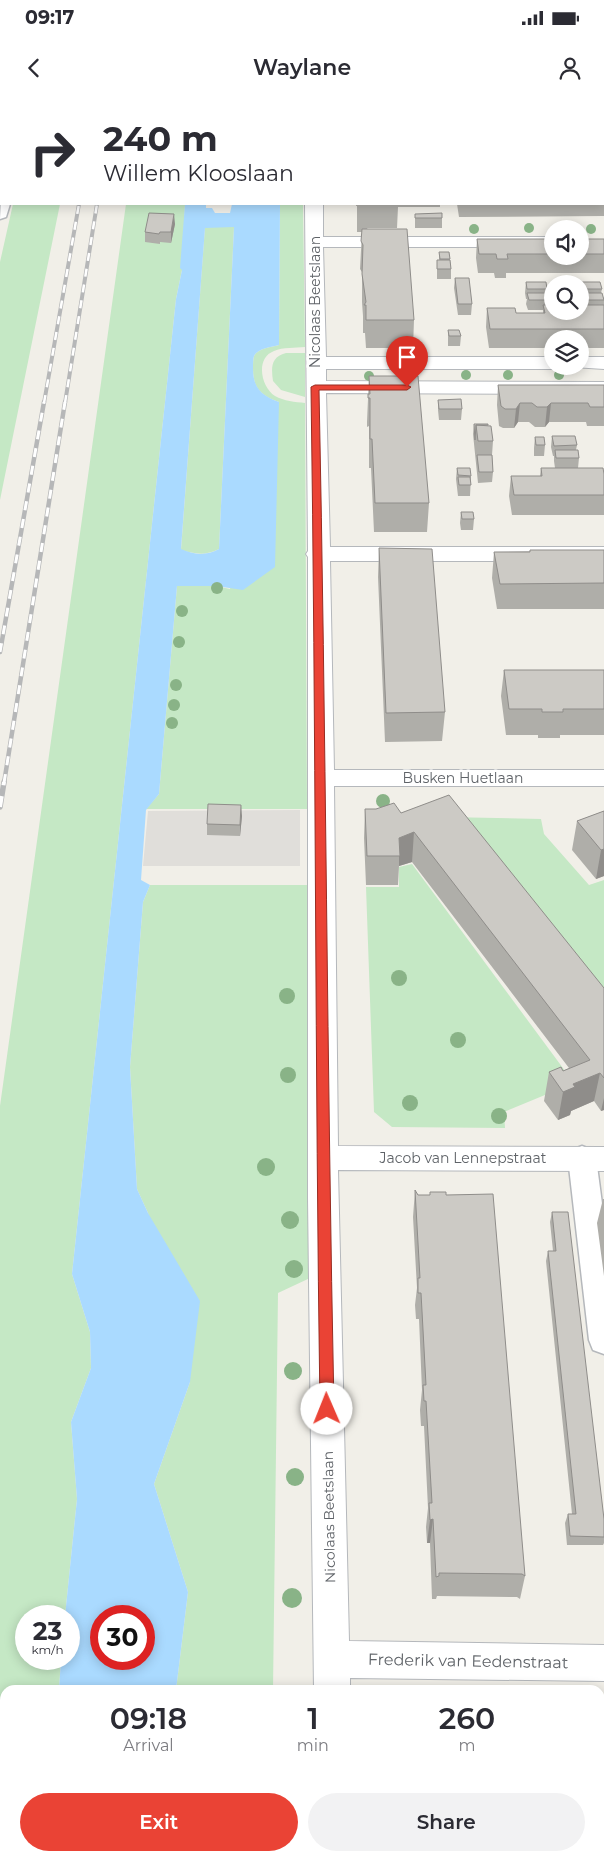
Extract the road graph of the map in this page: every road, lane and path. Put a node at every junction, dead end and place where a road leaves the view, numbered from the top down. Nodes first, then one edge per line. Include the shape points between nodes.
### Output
1 (314, 205) edge
2 (314, 242) junction
3 (544, 242) edge
4 (544, 363) edge
5 (589, 363) edge
6 (604, 363) edge
7 (315, 375) junction
8 (604, 388) edge
9 (317, 554) junction
10 (604, 554) edge
11 (322, 778) junction
12 (604, 778) edge
13 (323, 1158) junction
14 (593, 1158) edge
15 (604, 1340) edge
16 (604, 1662) edge
17 (332, 1674) edge

1 - 2 street, Nicolaas Beetslaan
2 - 3 street
2 - 7 street, Nicolaas Beetslaan
4 - 7 street
5 - 6 street
7 - 8 street
7 - 9 street, Nicolaas Beetslaan
9 - 10 street
9 - 11 street, Nicolaas Beetslaan
11 - 12 street, Busken Huetlaan
11 - 13 street, Nicolaas Beetslaan
13 - 14 street, Jacob van Lennepstraat
13 - 17 street, Nicolaas Beetslaan
14 - 15 lane
16 - 17 street, Frederik van Eedenstraat

